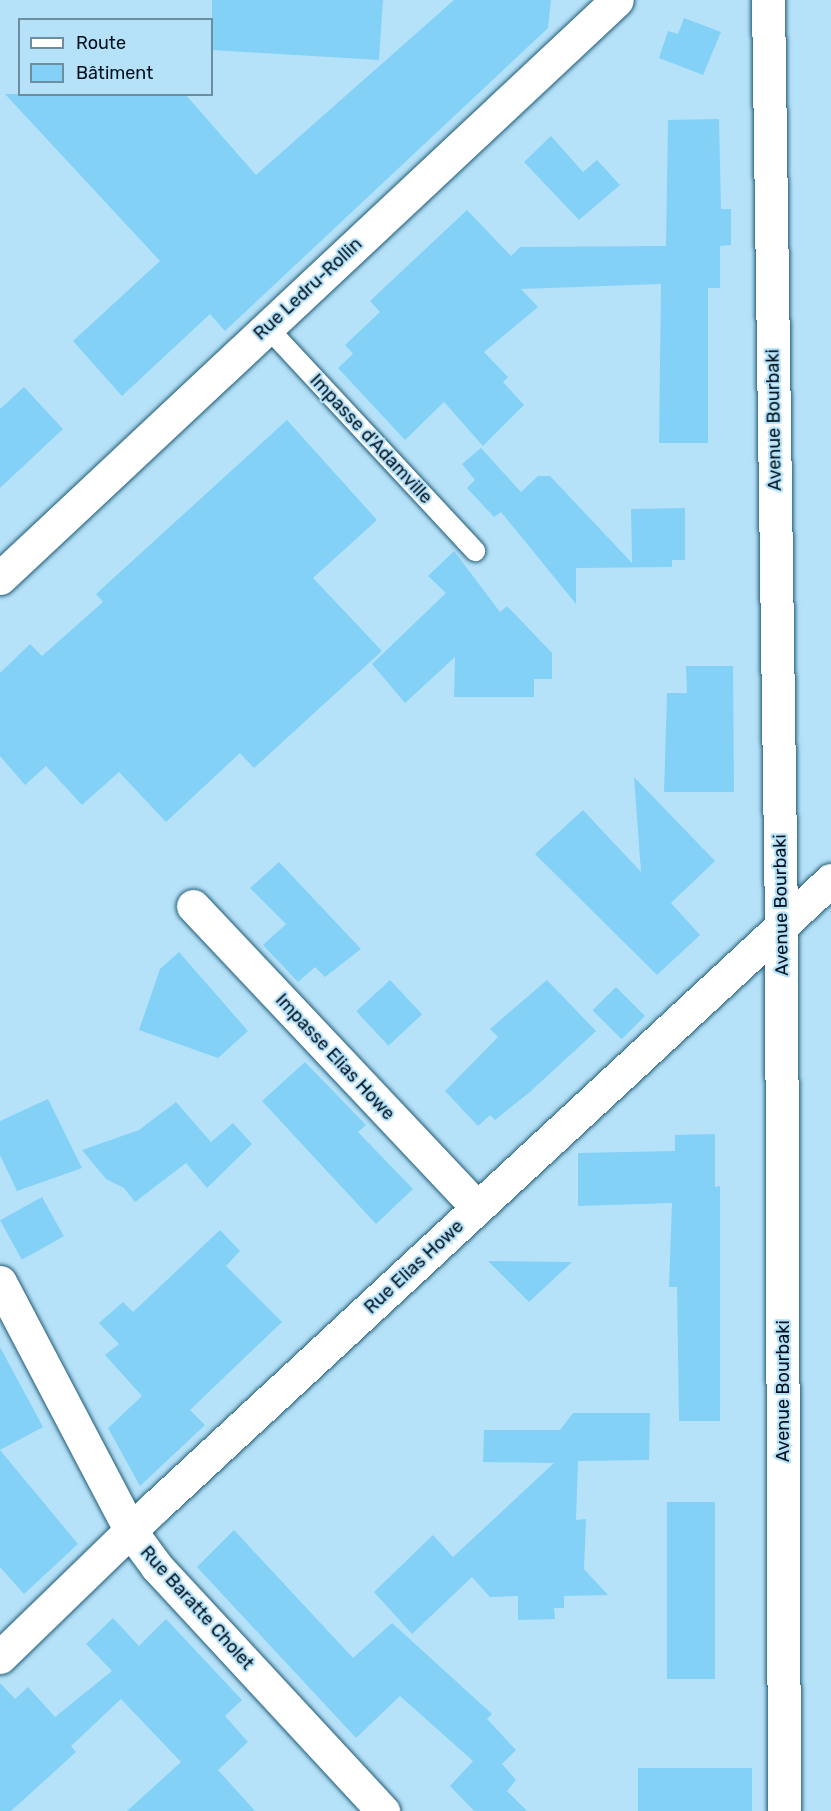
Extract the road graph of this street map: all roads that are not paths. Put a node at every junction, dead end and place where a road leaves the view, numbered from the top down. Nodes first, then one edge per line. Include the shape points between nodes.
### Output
1 (616, 0) edge
2 (768, 0) edge
3 (267, 327) junction
4 (475, 551) dead end
5 (0, 578) edge
6 (831, 880) edge
7 (193, 906) dead end
8 (781, 925) junction
9 (477, 1207) junction
10 (0, 1282) edge
11 (132, 1533) junction
12 (0, 1657) edge
13 (383, 1811) edge
14 (784, 1811) edge

1 - 3 street, Rue Ledru-Rollin
2 - 8 street, Avenue Bourbaki
3 - 4 lane, Impasse d'Adamville
3 - 5 street, Rue Ledru-Rollin
6 - 8 street, Rue Elias Howe
7 - 9 street, Impasse Elias Howe
8 - 9 street, Rue Elias Howe
8 - 14 street, Avenue Bourbaki
9 - 11 street, Rue Elias Howe
10 - 11 street, Rue Baratte Cholet
11 - 12 street, Rue Elias Howe
11 - 13 street, Rue Baratte Cholet via 157,1567

